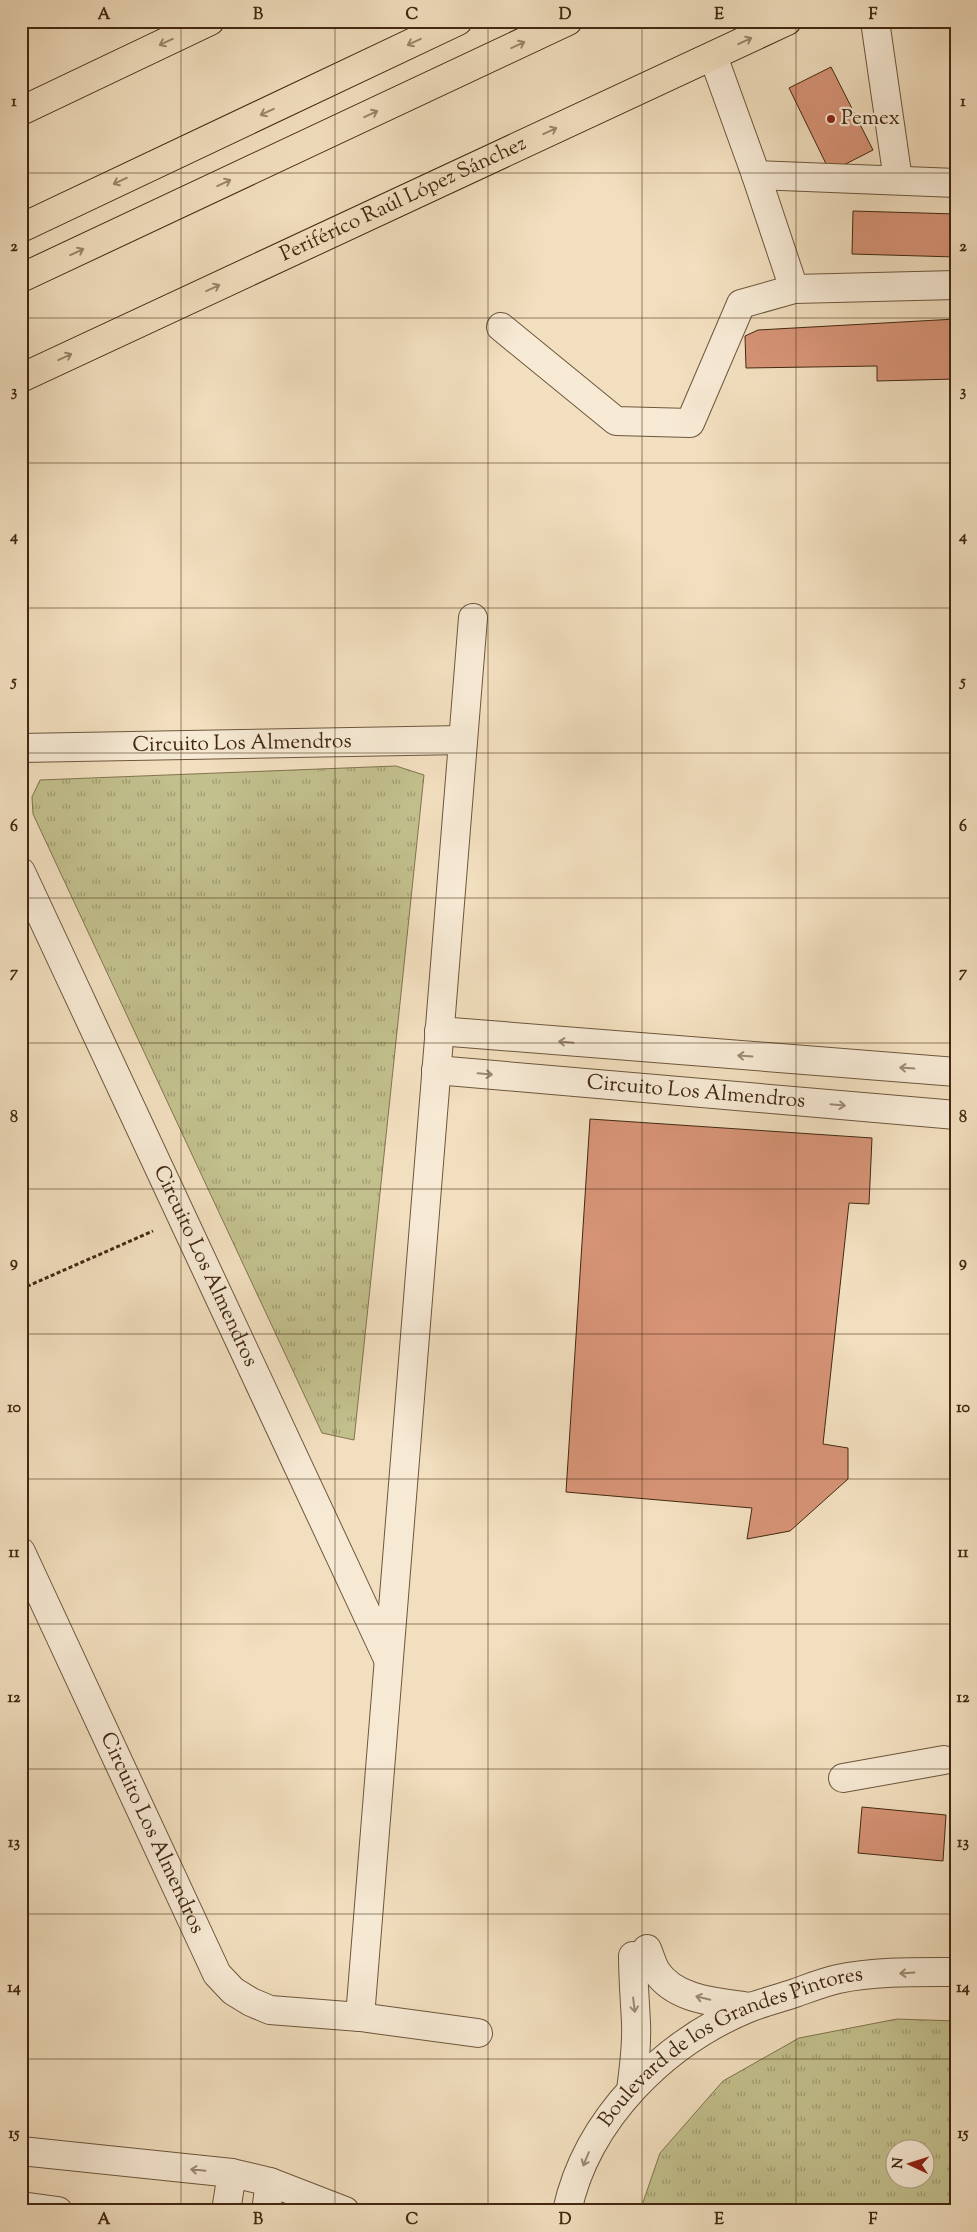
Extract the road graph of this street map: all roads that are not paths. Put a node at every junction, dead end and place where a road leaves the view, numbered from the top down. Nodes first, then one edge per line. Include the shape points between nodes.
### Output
1 (210, 21) edge
2 (458, 21) edge
3 (568, 21) edge
4 (787, 21) edge
5 (875, 21) edge
6 (713, 56) junction
7 (21, 111) edge
8 (756, 175) junction
9 (898, 180) junction
10 (956, 183) edge
11 (21, 228) edge
12 (27, 275) edge
13 (956, 285) edge
14 (794, 289) junction
15 (501, 327) dead end
16 (21, 378) edge
17 (473, 618) dead end
18 (463, 740) junction
19 (21, 748) edge
20 (21, 872) edge
21 (439, 1031) junction
22 (596, 1045) junction
23 (436, 1070) junction
24 (956, 1072) edge
25 (592, 1084) junction
26 (956, 1114) edge
27 (21, 1552) edge
28 (388, 1660) junction
29 (944, 1760) dead end
30 (843, 1778) dead end
31 (956, 1972) edge
32 (751, 2007) junction
33 (360, 2017) junction
34 (478, 2033) dead end
35 (631, 2090) junction
36 (21, 2151) edge
37 (232, 2173) junction
38 (270, 2182) junction
39 (21, 2206) edge
40 (58, 2211) edge
41 (226, 2211) edge
42 (266, 2211) edge
43 (345, 2211) edge
44 (567, 2211) edge

1 -> 7 main road
2 -> 11 main road
12 -> 3 main road
6 -> 4 main road, Periférico Raúl López Sánchez
5 - 9 street
6 - 8 street
16 -> 6 main road, Periférico Raúl López Sánchez
8 - 9 street
8 - 14 street
9 - 10 street
13 - 14 street
14 - 15 street via 741,304 690,423 616,421
17 - 18 street, Circuito Los Almendros
18 - 19 street, Circuito Los Almendros
18 - 21 street, Circuito Los Almendros
20 - 28 street, Circuito Los Almendros
22 -> 21 street, Circuito Los Almendros
21 - 23 street, Circuito Los Almendros
24 -> 22 street, Circuito Los Almendros
22 - 25 street
23 -> 25 street, Circuito Los Almendros
23 - 28 street, Circuito Los Almendros
25 -> 26 street, Circuito Los Almendros
27 - 33 street, Circuito Los Almendros via 217,1974 233,1991 270,2010
28 - 33 street, Circuito Los Almendros
29 - 30 street
31 -> 32 street, Boulevard de los Grandes Pintores via 913,1972 838,1979
32 - 35 street, Boulevard de los Grandes Pintores via 701,2033 667,2056
32 -> 35 street via 681,1992 667,1983 640,1953 632,1989 636,2056
33 - 34 street, Circuito Los Almendros
35 -> 44 street, Boulevard de los Grandes Pintores via 596,2134
37 -> 36 street
37 - 38 street
37 - 41 street
38 - 42 street
38 - 43 street
39 - 40 street

